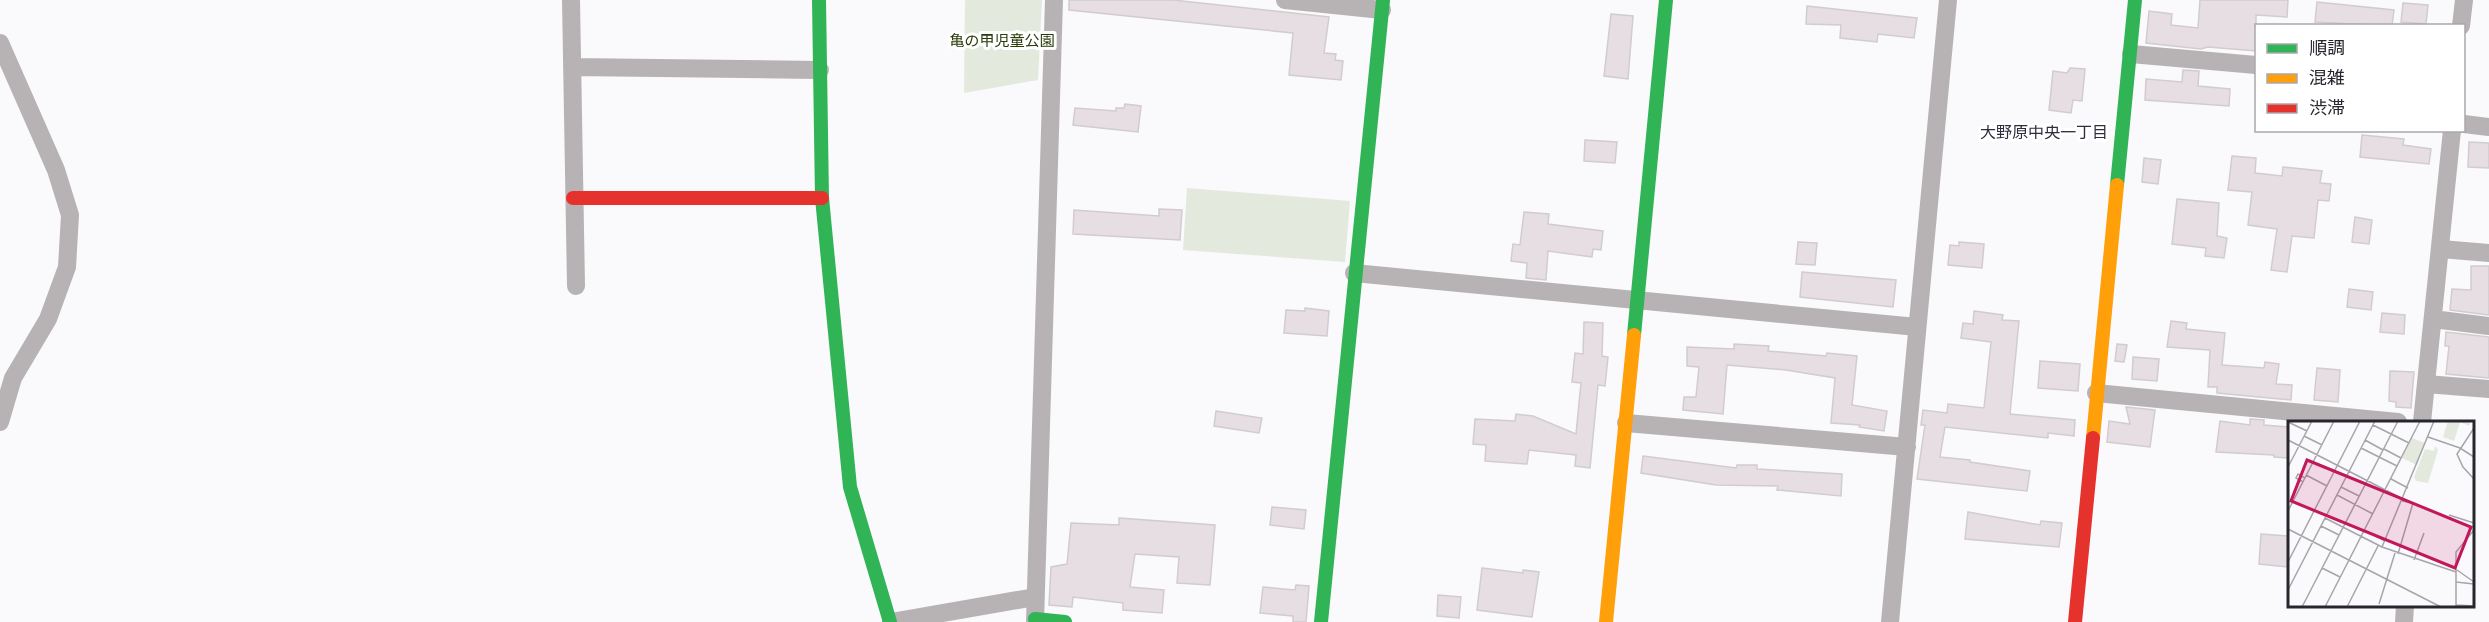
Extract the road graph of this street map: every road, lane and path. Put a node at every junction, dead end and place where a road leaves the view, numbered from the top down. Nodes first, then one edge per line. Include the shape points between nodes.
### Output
1 (571, 0) edge
2 (819, 0) edge
3 (1054, 0) edge
4 (1285, 0) edge
5 (1666, 0) edge
6 (1948, 0) edge
7 (2135, 0) edge
8 (2463, 0) edge
9 (1382, 5) edge
10 (2461, 24) edge
11 (0, 43) edge
12 (2130, 54) junction
13 (2255, 65) edge
14 (572, 67) junction
15 (820, 70) junction
16 (2465, 124) edge
17 (2489, 127) edge
18 (2452, 132) edge
19 (573, 198) junction
20 (822, 198) junction
21 (2441, 249) junction
22 (2489, 253) edge
23 (1354, 273) junction
24 (576, 286) dead end
25 (1637, 301) junction
26 (2433, 320) junction
27 (2489, 326) edge
28 (1917, 327) junction
29 (2426, 384) junction
30 (2489, 389) edge
31 (2096, 393) junction
32 (2378, 421) edge
33 (2422, 421) edge
34 (0, 422) edge
35 (1626, 423) junction
36 (1907, 447) junction
37 (1035, 597) junction
38 (2405, 607) edge
39 (1035, 620) edge
40 (890, 622) edge
41 (1065, 622) edge
42 (1321, 622) edge
43 (1606, 622) edge
44 (1890, 622) edge
45 (2075, 622) edge
46 (2404, 622) edge

1 - 14 street
2 - 15 street
3 - 37 street
4 - 9 street
5 - 25 street
6 - 28 street
7 - 12 street
8 - 10 street
9 - 23 street
11 - 34 street via 56,170 70,215 67,267 48,319 13,378
12 - 13 street
12 - 31 street
14 - 15 street
14 - 19 street
15 - 20 street
16 - 17 street
18 - 21 street
19 - 20 street
19 - 24 street
20 - 40 street via 850,487
21 - 22 street
21 - 26 street
23 - 25 street
23 - 42 street
25 - 28 street
25 - 35 street
26 - 27 street
26 - 29 street
28 - 36 street
29 - 30 street
29 - 33 street
31 - 32 street
31 - 45 street
35 - 36 street
35 - 43 street
36 - 44 street
37 - 39 street
37 - 40 street
38 - 46 street
39 - 41 street

